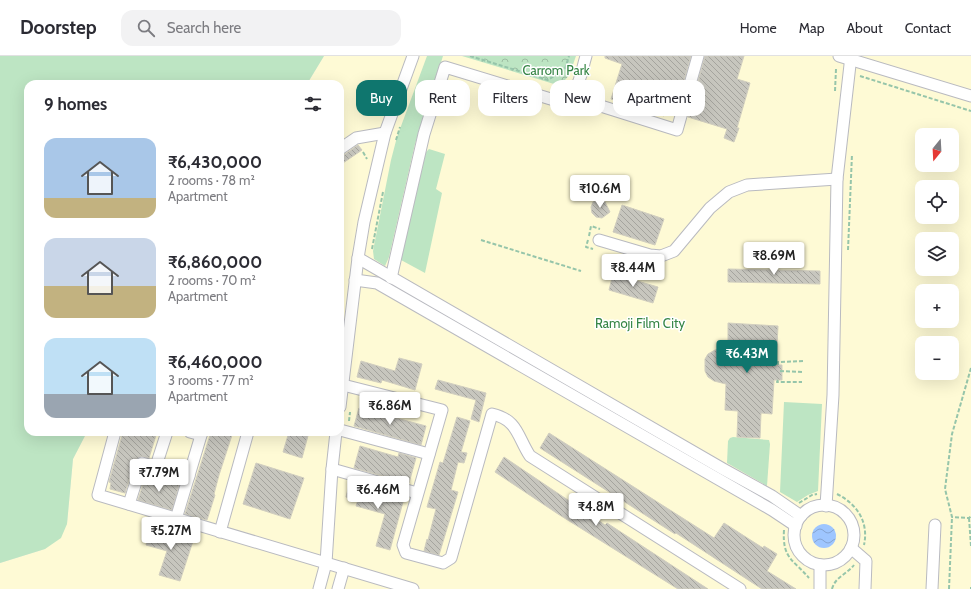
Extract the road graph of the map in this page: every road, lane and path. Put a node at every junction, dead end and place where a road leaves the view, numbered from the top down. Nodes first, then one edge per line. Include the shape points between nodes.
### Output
1 (413, 56) edge
2 (470, 56) edge
3 (569, 56) edge
4 (586, 56) edge
5 (698, 56) edge
6 (838, 56) edge
7 (850, 58) edge
8 (855, 75) dead end
9 (578, 80) edge
10 (971, 96) edge
11 (550, 99) edge
12 (605, 108) edge
13 (971, 111) edge
14 (401, 123) dead end
15 (385, 124) junction
16 (394, 144) dead end
17 (344, 147) edge
18 (852, 154) dead end
19 (837, 179) junction
20 (384, 188) dead end
21 (481, 240) dead end
22 (599, 245) joint
23 (586, 247) dead end
24 (370, 254) dead end
25 (847, 256) dead end
26 (358, 258) junction
27 (582, 271) dead end
28 (391, 278) junction
29 (355, 280) junction
30 (804, 361) dead end
31 (778, 364) dead end
32 (971, 368) edge
33 (780, 371) dead end
34 (803, 372) dead end
35 (344, 376) edge
36 (777, 381) dead end
37 (802, 382) dead end
38 (344, 385) edge
39 (344, 431) edge
40 (114, 436) edge
41 (166, 436) edge
42 (196, 436) edge
43 (247, 436) edge
44 (336, 436) edge
45 (429, 454) junction
46 (156, 466) junction
47 (332, 469) junction
48 (188, 476) junction
49 (417, 493) junction
50 (820, 494) dead end
51 (837, 494) dead end
52 (129, 504) junction
53 (797, 505) dead end
54 (826, 506) junction
55 (801, 516) junction
56 (971, 516) edge
57 (952, 517) junction
58 (969, 518) junction
59 (176, 519) junction
60 (935, 525) dead end
61 (796, 526) junction
62 (220, 532) junction
63 (971, 546) edge
64 (851, 548) junction
65 (860, 555) junction
66 (326, 564) junction
67 (820, 565) junction
68 (344, 568) junction
69 (319, 589) edge
70 (338, 589) edge
71 (413, 589) edge
72 (740, 589) edge
73 (820, 589) edge
74 (832, 589) edge
75 (865, 589) edge
76 (932, 589) edge
77 (949, 589) edge

1 - 15 lane
2 - 3 path via 548,80 565,69
4 - 9 lane
5 - 12 lane via 677,130
6 - 7 lane
7 - 10 lane
7 - 19 lane
8 - 13 path
11 - 28 lane via 445,67 424,134
14 - 16 path
15 - 17 lane
15 - 26 lane
18 - 25 path
19 - 22 lane via 747,185 729,192 710,208 674,251 661,256
19 - 54 lane via 833,395
20 - 24 path
21 - 27 path
22 - 23 path
26 - 28 lane
26 - 29 lane
28 - 55 lane via 772,496
29 - 35 lane
29 - 61 lane via 377,283
30 - 31 path
32 - 57 path via 952,434 945,488
33 - 34 path
36 - 37 path
38 - 45 lane via 442,410
39 - 45 lane
40 - 52 lane via 98,495
41 - 46 lane
42 - 48 lane
43 - 62 lane
44 - 47 lane
45 - 49 lane
46 - 48 lane
46 - 52 lane via 142,462
47 - 49 lane
47 - 66 lane
48 - 59 lane
49 - 72 lane via 403,545 406,553 443,563 451,558 492,414 500,416 515,427 530,456
50 - 53 path via 812,495
51 - 65 path via 848,500 863,519 866,537
52 - 59 lane
54 - 55 lane via 812,508
54 - 64 lane via 835,508 850,520 854,538
55 - 61 lane
56 - 58 path
57 - 58 path
57 - 77 path
58 - 63 path
59 - 62 lane
60 - 76 lane
61 - 67 lane via 794,538 800,553 809,561
62 - 66 lane
64 - 65 lane
64 - 67 lane via 846,556 838,561
65 - 74 path via 851,569 835,582
65 - 75 lane via 866,561
66 - 68 lane
66 - 69 lane
67 - 73 lane
68 - 70 lane
68 - 71 lane

